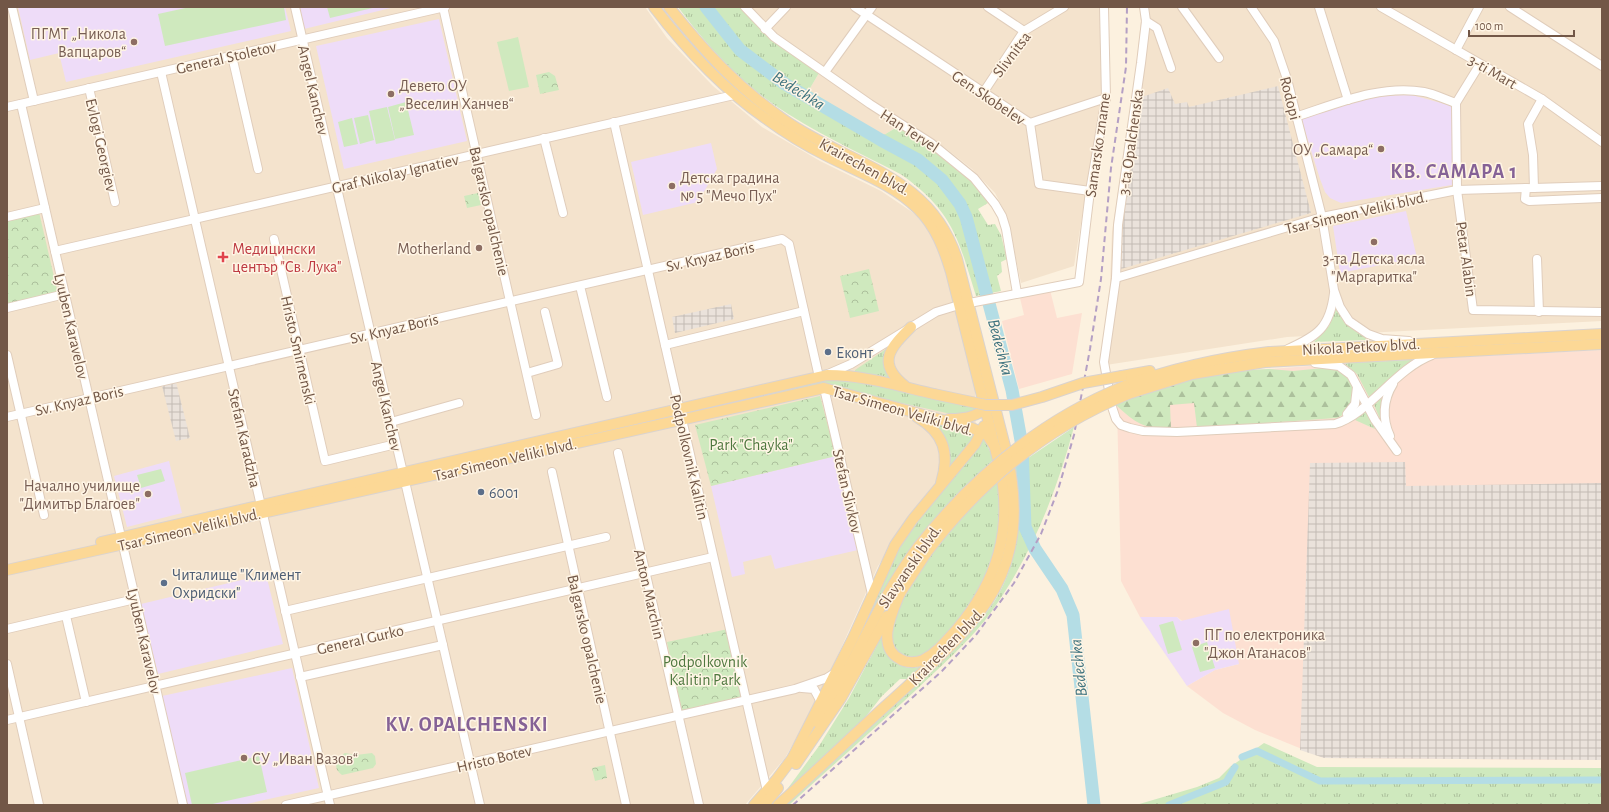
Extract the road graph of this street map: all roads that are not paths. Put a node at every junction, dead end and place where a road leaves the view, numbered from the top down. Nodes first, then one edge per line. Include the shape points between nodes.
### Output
1 (12, 7) edge
2 (295, 7) edge
3 (444, 7) edge
4 (654, 7) edge
5 (669, 7) edge
6 (745, 7) edge
7 (786, 7) edge
8 (855, 7) edge
9 (872, 7) edge
10 (988, 7) edge
11 (1064, 7) edge
12 (1104, 7) edge
13 (1144, 7) edge
14 (1182, 7) edge
15 (1251, 7) edge
16 (1320, 7) edge
17 (1381, 7) edge
18 (1479, 7) edge
19 (1510, 7) edge
20 (866, 14) junction
21 (1146, 21) junction
22 (765, 29) junction
23 (1024, 31) junction
24 (303, 39) junction
25 (1456, 50) junction
26 (232, 56) junction
27 (1219, 58) dead end
28 (1480, 64) junction
29 (1602, 66) edge
30 (1171, 68) dead end
31 (161, 72) junction
32 (825, 72) junction
33 (89, 88) junction
34 (983, 93) junction
35 (734, 94) junction
36 (1106, 98) junction
37 (1542, 99) junction
38 (1348, 100) junction
39 (34, 101) junction
40 (1456, 103) junction
41 (21, 104) junction
42 (7, 107) edge
43 (1295, 117) junction
44 (614, 122) junction
45 (1030, 123) junction
46 (544, 138) junction
47 (1602, 142) edge
48 (477, 154) junction
49 (258, 169) dead end
50 (337, 186) junction
51 (1602, 186) edge
52 (1530, 188) junction
53 (1457, 190) junction
54 (1090, 191) junction
55 (1602, 198) edge
56 (115, 202) dead end
57 (45, 208) junction
58 (562, 213) dead end
59 (7, 217) edge
60 (1322, 217) junction
61 (195, 219) junction
62 (274, 239) dead end
63 (55, 252) junction
64 (1537, 259) dead end
65 (648, 270) junction
66 (1116, 278) junction
67 (1079, 282) joint
68 (580, 286) junction
69 (1334, 290) junction
70 (65, 294) junction
71 (1017, 294) junction
72 (510, 302) junction
73 (964, 304) junction
74 (7, 308) edge
75 (804, 311) junction
76 (545, 312) dead end
77 (1539, 312) junction
78 (1602, 312) edge
79 (911, 326) junction
80 (371, 334) junction
81 (1602, 334) edge
82 (665, 344) junction
83 (1602, 344) edge
84 (1439, 347) junction
85 (299, 350) junction
86 (7, 355) edge
87 (1286, 355) junction
88 (229, 366) junction
89 (527, 373) junction
90 (821, 376) junction
91 (1396, 378) junction
92 (1356, 383) junction
93 (1125, 385) junction
94 (824, 388) junction
95 (906, 388) junction
96 (992, 395) junction
97 (607, 397) dead end
98 (89, 398) junction
99 (459, 403) dead end
100 (1367, 404) junction
101 (679, 408) junction
102 (907, 410) junction
103 (987, 412) junction
104 (20, 414) junction
105 (536, 415) dead end
106 (7, 417) edge
107 (933, 418) junction
108 (682, 419) junction
109 (391, 422) junction
110 (1325, 425) junction
111 (982, 432) junction
112 (396, 444) junction
113 (541, 445) junction
114 (995, 447) junction
115 (618, 453) dead end
116 (552, 472) dead end
117 (404, 477) junction
118 (940, 486) junction
119 (261, 509) junction
120 (44, 515) dead end
121 (606, 537) dead end
122 (122, 541) junction
123 (567, 546) junction
124 (923, 550) junction
125 (713, 557) junction
126 (7, 563) edge
127 (7, 570) edge
128 (646, 573) junction
129 (427, 579) junction
130 (577, 589) junction
131 (900, 593) junction
132 (872, 594) junction
133 (135, 599) junction
134 (285, 611) junction
135 (66, 616) junction
136 (437, 621) junction
137 (7, 629) edge
138 (443, 645) junction
139 (295, 654) junction
140 (7, 664) edge
141 (835, 673) junction
142 (300, 677) junction
143 (155, 686) junction
144 (10, 689) edge
145 (795, 689) junction
146 (746, 700) junction
147 (86, 702) junction
148 (821, 702) junction
149 (678, 715) junction
150 (19, 718) junction
151 (7, 720) edge
152 (609, 731) junction
153 (793, 757) junction
154 (470, 763) junction
155 (767, 791) junction
156 (327, 796) junction
157 (39, 805) edge
158 (183, 805) edge
159 (286, 805) edge
160 (330, 805) edge
161 (480, 805) edge
162 (626, 805) edge
163 (699, 805) edge
164 (754, 805) edge
165 (764, 805) edge
166 (778, 805) edge

1 - 39 street
2 - 24 street, Angel Kanchev
3 - 24 street, General Stoletov
3 - 48 street, Balgarsko opalchenie
4 - 35 main road, Krairechen blvd. via 696,58
5 - 73 main road, Krairechen blvd. via 710,56 750,95 804,133 900,183 926,204 950,238
6 - 22 street, Han Tervel
7 - 22 street
8 - 20 street, Gen.Skobelev
9 - 20 street
10 - 23 street
11 - 23 street, Slivnitsa
12 - 36 street, Samarsko zname
13 - 21 street, 3-ta Opalchenska
14 - 27 street
15 - 43 street, Rodopi via 1274,41
16 - 38 street
17 - 25 street, 3-ti Mart
18 - 25 street
19 - 29 street
20 - 32 street
20 - 34 street, Gen.Skobelev
21 - 30 street via 1157,28
21 - 66 street, 3-ta Opalchenska via 1118,225
22 - 32 street, Han Tervel
23 - 34 street, Slivnitsa
24 - 26 street, General Stoletov
24 - 50 street, Angel Kanchev
25 - 28 street, 3-ti Mart
26 - 31 street, General Stoletov
26 - 49 street
28 - 37 street, 3-ti Mart
28 - 40 street
31 - 33 street, General Stoletov
31 - 61 street, Stefan Karadzha
32 - 71 street, Han Tervel via 931,143 957,163 986,191 1002,216 1006,229
33 - 39 street, General Stoletov
33 - 56 street, Evlogi Georgiev
34 - 45 street, Gen.Skobelev
35 - 44 street, Graf Nikolay Ignatiev
35 - 73 main road, Krairechen blvd. via 778,128 892,189 918,209 942,245
36 - 45 street
36 - 54 street, Samarsko zname
37 - 47 street, 3-ti Mart
37 - 52 street via 1528,124 1534,155
38 - 40 street via 1380,92 1424,92
38 - 43 street
39 - 41 street, General Stoletov
40 - 53 street, Petar Alabin
41 - 42 street, General Stoletov
41 - 57 street, Lyuben Karavelov
43 - 60 street, Rodopi
44 - 46 street, Graf Nikolay Ignatiev
44 - 65 street, Podpolkovnik Kalitin
45 - 54 street, Gen.Skobelev via 1039,184
46 - 48 street, Graf Nikolay Ignatiev
46 - 58 street
48 - 50 street, Graf Nikolay Ignatiev
48 - 72 street, Balgarsko opalchenie
50 - 61 street, Graf Nikolay Ignatiev
50 - 80 street, Angel Kanchev
51 - 52 street, Tsar Simeon Veliki blvd.
52 - 53 street, Tsar Simeon Veliki blvd.
52 - 55 street via 1525,198 1529,201
53 - 60 street, Tsar Simeon Veliki blvd.
53 - 77 street, Petar Alabin via 1474,310
54 - 67 street, Samarsko zname
57 - 59 street
57 - 63 street, Lyuben Karavelov
60 - 66 street, Tsar Simeon Veliki blvd.
60 - 69 street, Rodopi
61 - 63 street, Graf Nikolay Ignatiev
61 - 88 street, Stefan Karadzha
62 - 85 street, Hristo Smirnenski
63 - 70 street, Lyuben Karavelov
64 - 77 street
65 - 68 street, Sv. Knyaz Boris
65 - 75 street, Sv. Knyaz Boris via 782,240 789,244
65 - 82 street, Podpolkovnik Kalitin
66 - 110 street, 3-ta Opalchenska via 1104,368 1112,407 1121,425 1143,430 1177,432
67 - 71 street, Tsar Simeon Veliki blvd.
68 - 72 street, Sv. Knyaz Boris
68 - 97 street
69 - 84 street, Rodopi via 1346,317 1368,334 1382,339
69 - 87 street, Rodopi via 1330,312 1323,327
70 - 74 street
70 - 98 street, Lyuben Karavelov
71 - 73 street, Tsar Simeon Veliki blvd.
72 - 80 street, Sv. Knyaz Boris
72 - 89 street, Balgarsko opalchenie
73 - 79 street, Tsar Simeon Veliki blvd. via 936,312
73 - 96 main road, Krairechen blvd.
73 - 103 main road, Krairechen blvd.
75 - 82 street
75 - 90 street
76 - 89 street via 558,364
77 - 78 street, Petar Alabin
79 - 90 street, Tsar Simeon Veliki blvd. via 851,364
79 - 95 main road via 894,344 889,357 893,375
80 - 85 street, Sv. Knyaz Boris
80 - 109 street, Angel Kanchev
81 - 84 main road, Nikola Petkov blvd.
82 - 101 street, Podpolkovnik Kalitin
83 - 84 main road, Nikola Petkov blvd.
84 - 87 main road, Nikola Petkov blvd.
84 - 91 street
85 - 88 street, Sv. Knyaz Boris
85 - 112 street, Hristo Smirnenski via 325,462
86 - 104 street
87 - 92 street via 1339,366 1348,371
87 - 93 main road, Nikola Petkov blvd. via 1175,378
87 - 93 main road, Nikola Petkov blvd. via 1239,355 1186,366
88 - 98 street, Sv. Knyaz Boris
88 - 119 street, Stefan Karadzha
89 - 105 street, Balgarsko opalchenie
90 - 95 main road, Tsar Simeon Veliki blvd. via 856,376
90 - 101 main road, Tsar Simeon Veliki blvd.
91 - 100 street
91 - 100 street via 1387,396 1385,417 1388,433 1397,451
92 - 100 street
92 - 110 street via 1354,407 1341,419
93 - 95 main road, Tsar Simeon Veliki blvd., bridge via 1084,383 1012,405 986,405
93 - 124 main road, Slavyanski blvd., bridge via 1076,409 1019,445 972,486 944,516
94 - 102 main road, Tsar Simeon Veliki blvd.
94 - 108 main road, Tsar Simeon Veliki blvd.
94 - 132 street, Stefan Slivkov
96 - 103 main road
96 - 166 main road, Krairechen blvd. via 1011,471 1014,495 1013,529 998,584 980,614 945,652
98 - 104 street, Sv. Knyaz Boris
98 - 122 street, Lyuben Karavelov
99 - 109 street
100 - 110 street via 1343,421
101 - 108 street, Podpolkovnik Kalitin
101 - 113 main road, Tsar Simeon Veliki blvd.
102 - 107 main road, Tsar Simeon Veliki blvd.
102 - 118 main road via 926,422 941,438 946,460
103 - 107 main road via 965,418
103 - 111 main road
103 - 114 main road, Krairechen blvd.
104 - 106 street, Sv. Knyaz Boris
104 - 120 street
107 - 111 main road, Tsar Simeon Veliki blvd.
108 - 113 main road, Tsar Simeon Veliki blvd.
108 - 125 street, Podpolkovnik Kalitin
109 - 112 street, Angel Kanchev
111 - 114 main road, Tsar Simeon Veliki blvd. via 991,439
111 - 118 main road
112 - 117 street, Angel Kanchev
113 - 117 main road, Tsar Simeon Veliki blvd.
114 - 131 main road, Krairechen blvd. via 1003,480 1005,516 1002,542 992,575 969,615 932,655 922,660 903,661 895,657 888,642 889,624
115 - 128 street, Anton Marchin
116 - 123 street, Balgarsko opalchenie
117 - 119 main road, Tsar Simeon Veliki blvd.
117 - 129 street, Angel Kanchev
118 - 132 main road via 895,545
119 - 122 main road, Tsar Simeon Veliki blvd.
119 - 134 street, Stefan Karadzha
121 - 123 street
122 - 126 main road, Tsar Simeon Veliki blvd.
122 - 127 main road, Tsar Simeon Veliki blvd.
122 - 133 street, Lyuben Karavelov
123 - 129 street
123 - 130 street, Balgarsko opalchenie
124 - 131 main road, Slavyanski blvd.
124 - 153 main road, Slavyanski blvd. via 885,596 839,688
125 - 128 street, General Gurko
125 - 146 street, Podpolkovnik Kalitin
128 - 130 street, General Gurko
128 - 149 street, Anton Marchin
129 - 134 street
129 - 136 street, Angel Kanchev
130 - 136 street, General Gurko
130 - 152 street, Balgarsko opalchenie
131 - 165 main road, Slavyanski blvd. via 841,698 802,756
132 - 141 main road
133 - 135 street
133 - 143 street, Lyuben Karavelov
134 - 139 street, Stefan Karadzha
135 - 137 street
135 - 147 street
136 - 138 street, Angel Kanchev
136 - 139 street, General Gurko
138 - 142 street
138 - 154 street, Angel Kanchev
139 - 142 street, Stefan Karadzha
139 - 143 street, General Gurko
140 - 144 street
141 - 145 street, Hristo Botev
141 - 148 main road
142 - 156 street, Stefan Karadzha
143 - 147 street, General Gurko
143 - 158 street, Lyuben Karavelov
144 - 150 street
145 - 146 street, Hristo Botev
145 - 148 street, Hristo Botev via 814,689
146 - 149 street, Hristo Botev
146 - 155 street, Podpolkovnik Kalitin
147 - 150 street, General Gurko
148 - 153 main road
149 - 152 street, Hristo Botev
149 - 163 street, Anton Marchin
150 - 151 street, General Gurko
150 - 157 street
152 - 154 street, Hristo Botev
152 - 162 street, Balgarsko opalchenie
153 - 155 main road, Slavyanski blvd.
154 - 156 street, Hristo Botev
154 - 161 street, Angel Kanchev
155 - 164 main road, Slavyanski blvd.
156 - 159 street, Hristo Botev
156 - 160 street, Stefan Karadzha

